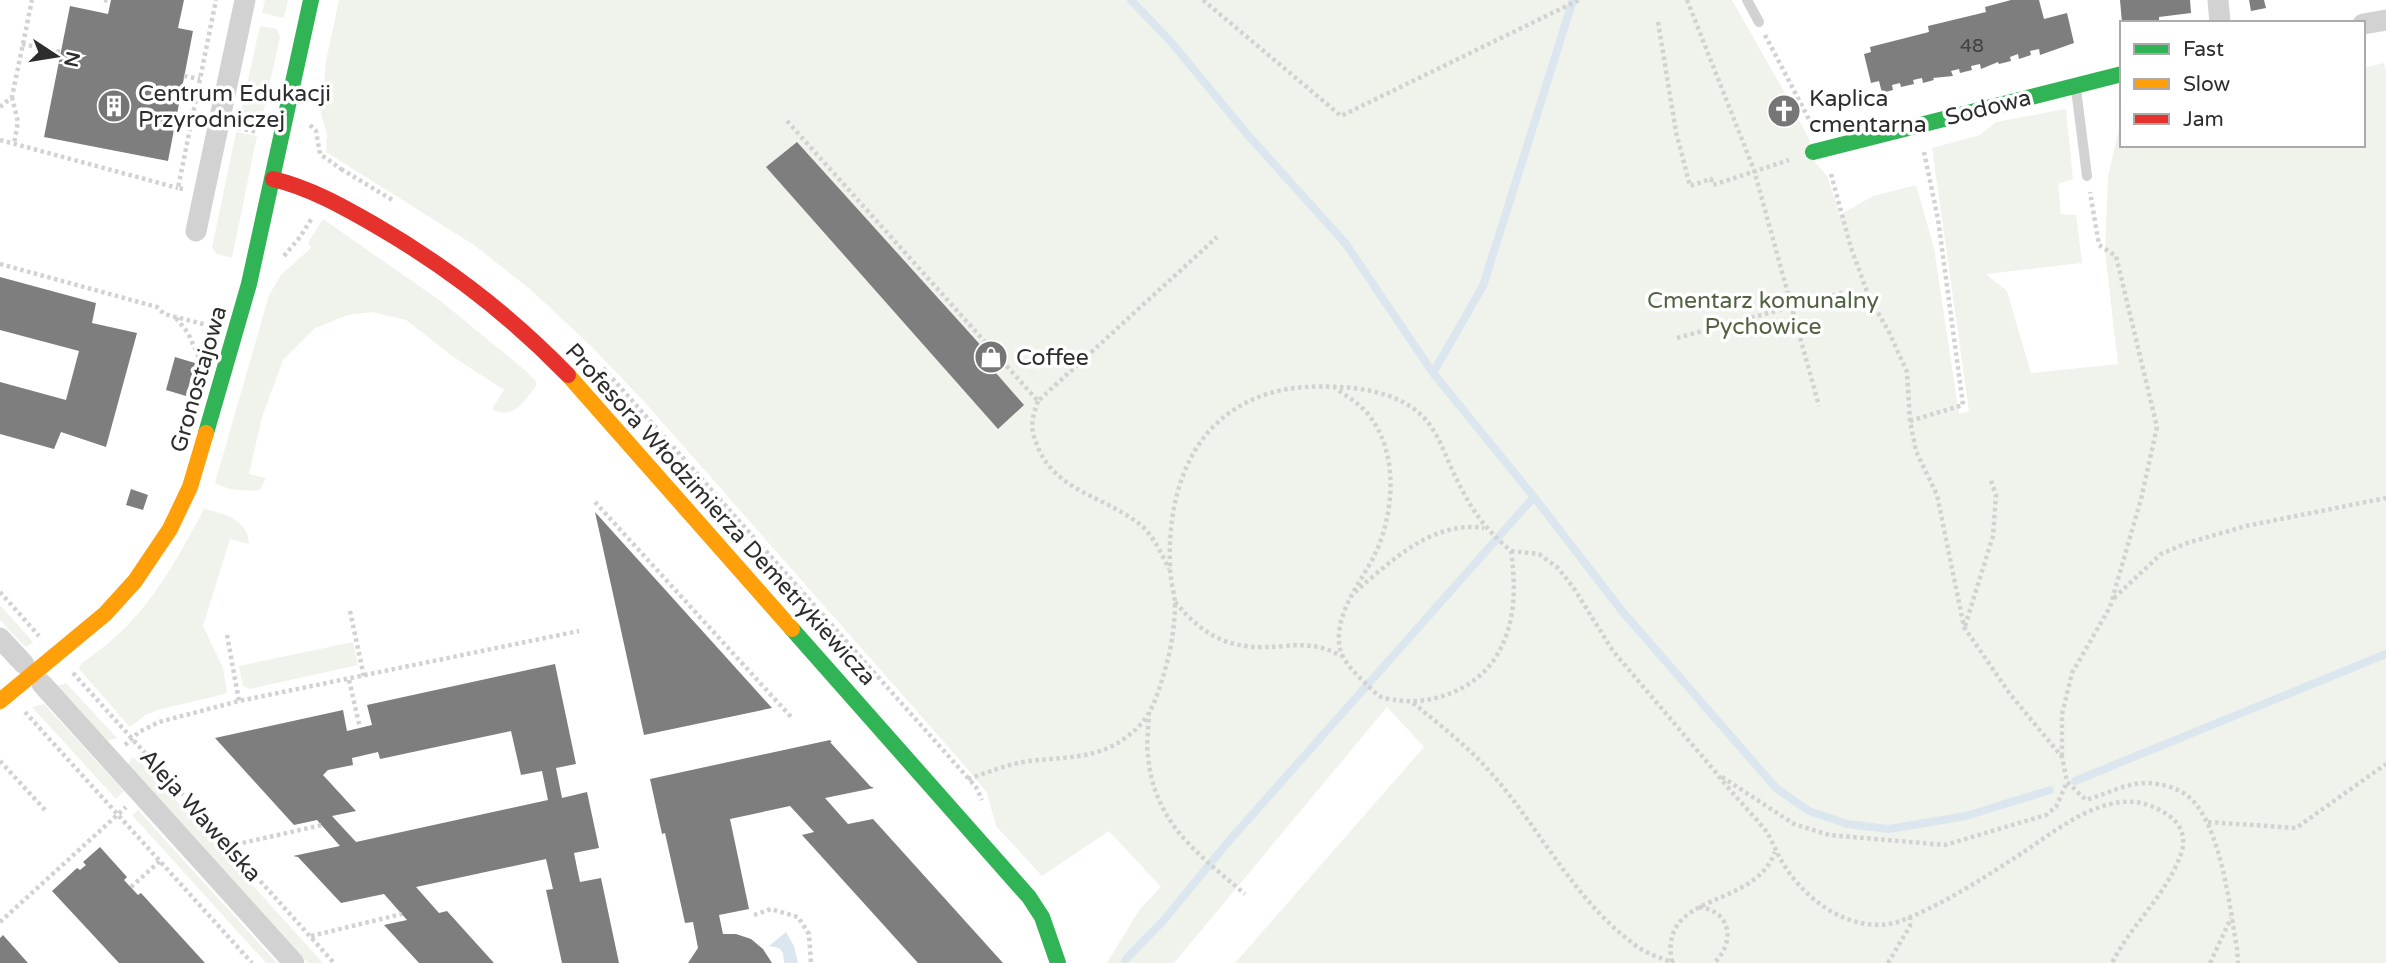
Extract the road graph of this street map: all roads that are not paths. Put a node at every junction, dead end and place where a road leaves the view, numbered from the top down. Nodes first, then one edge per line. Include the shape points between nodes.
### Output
1 (245, 0) edge
2 (311, 0) edge
3 (1747, 0) edge
4 (2218, 0) edge
5 (2386, 20) edge
6 (2220, 21) edge
7 (1759, 22) road end
8 (2365, 24) edge
9 (2120, 75) edge
10 (2075, 86) junction
11 (1818, 150) road end
12 (2087, 176) road end
13 (273, 179) junction
14 (196, 231) dead end
15 (0, 638) edge
16 (24, 664) dead end
17 (42, 684) dead end
18 (0, 701) edge
19 (294, 963) edge
20 (1058, 963) edge

1 - 14 street
2 - 13 street, Gronostajowa
3 - 7 lane
4 - 6 street
5 - 8 street
9 - 10 street, Sodowa
10 - 11 street, Sodowa
10 - 12 lane
13 - 18 street, Gronostajowa via 202,453 170,529 135,582 105,614
13 - 20 street, Profesora Włodzimierza Demetrykiewicza via 311,190 411,246 495,308 566,373 1029,897 1042,917
15 - 16 street
17 - 19 street, Aleja Wawelska

